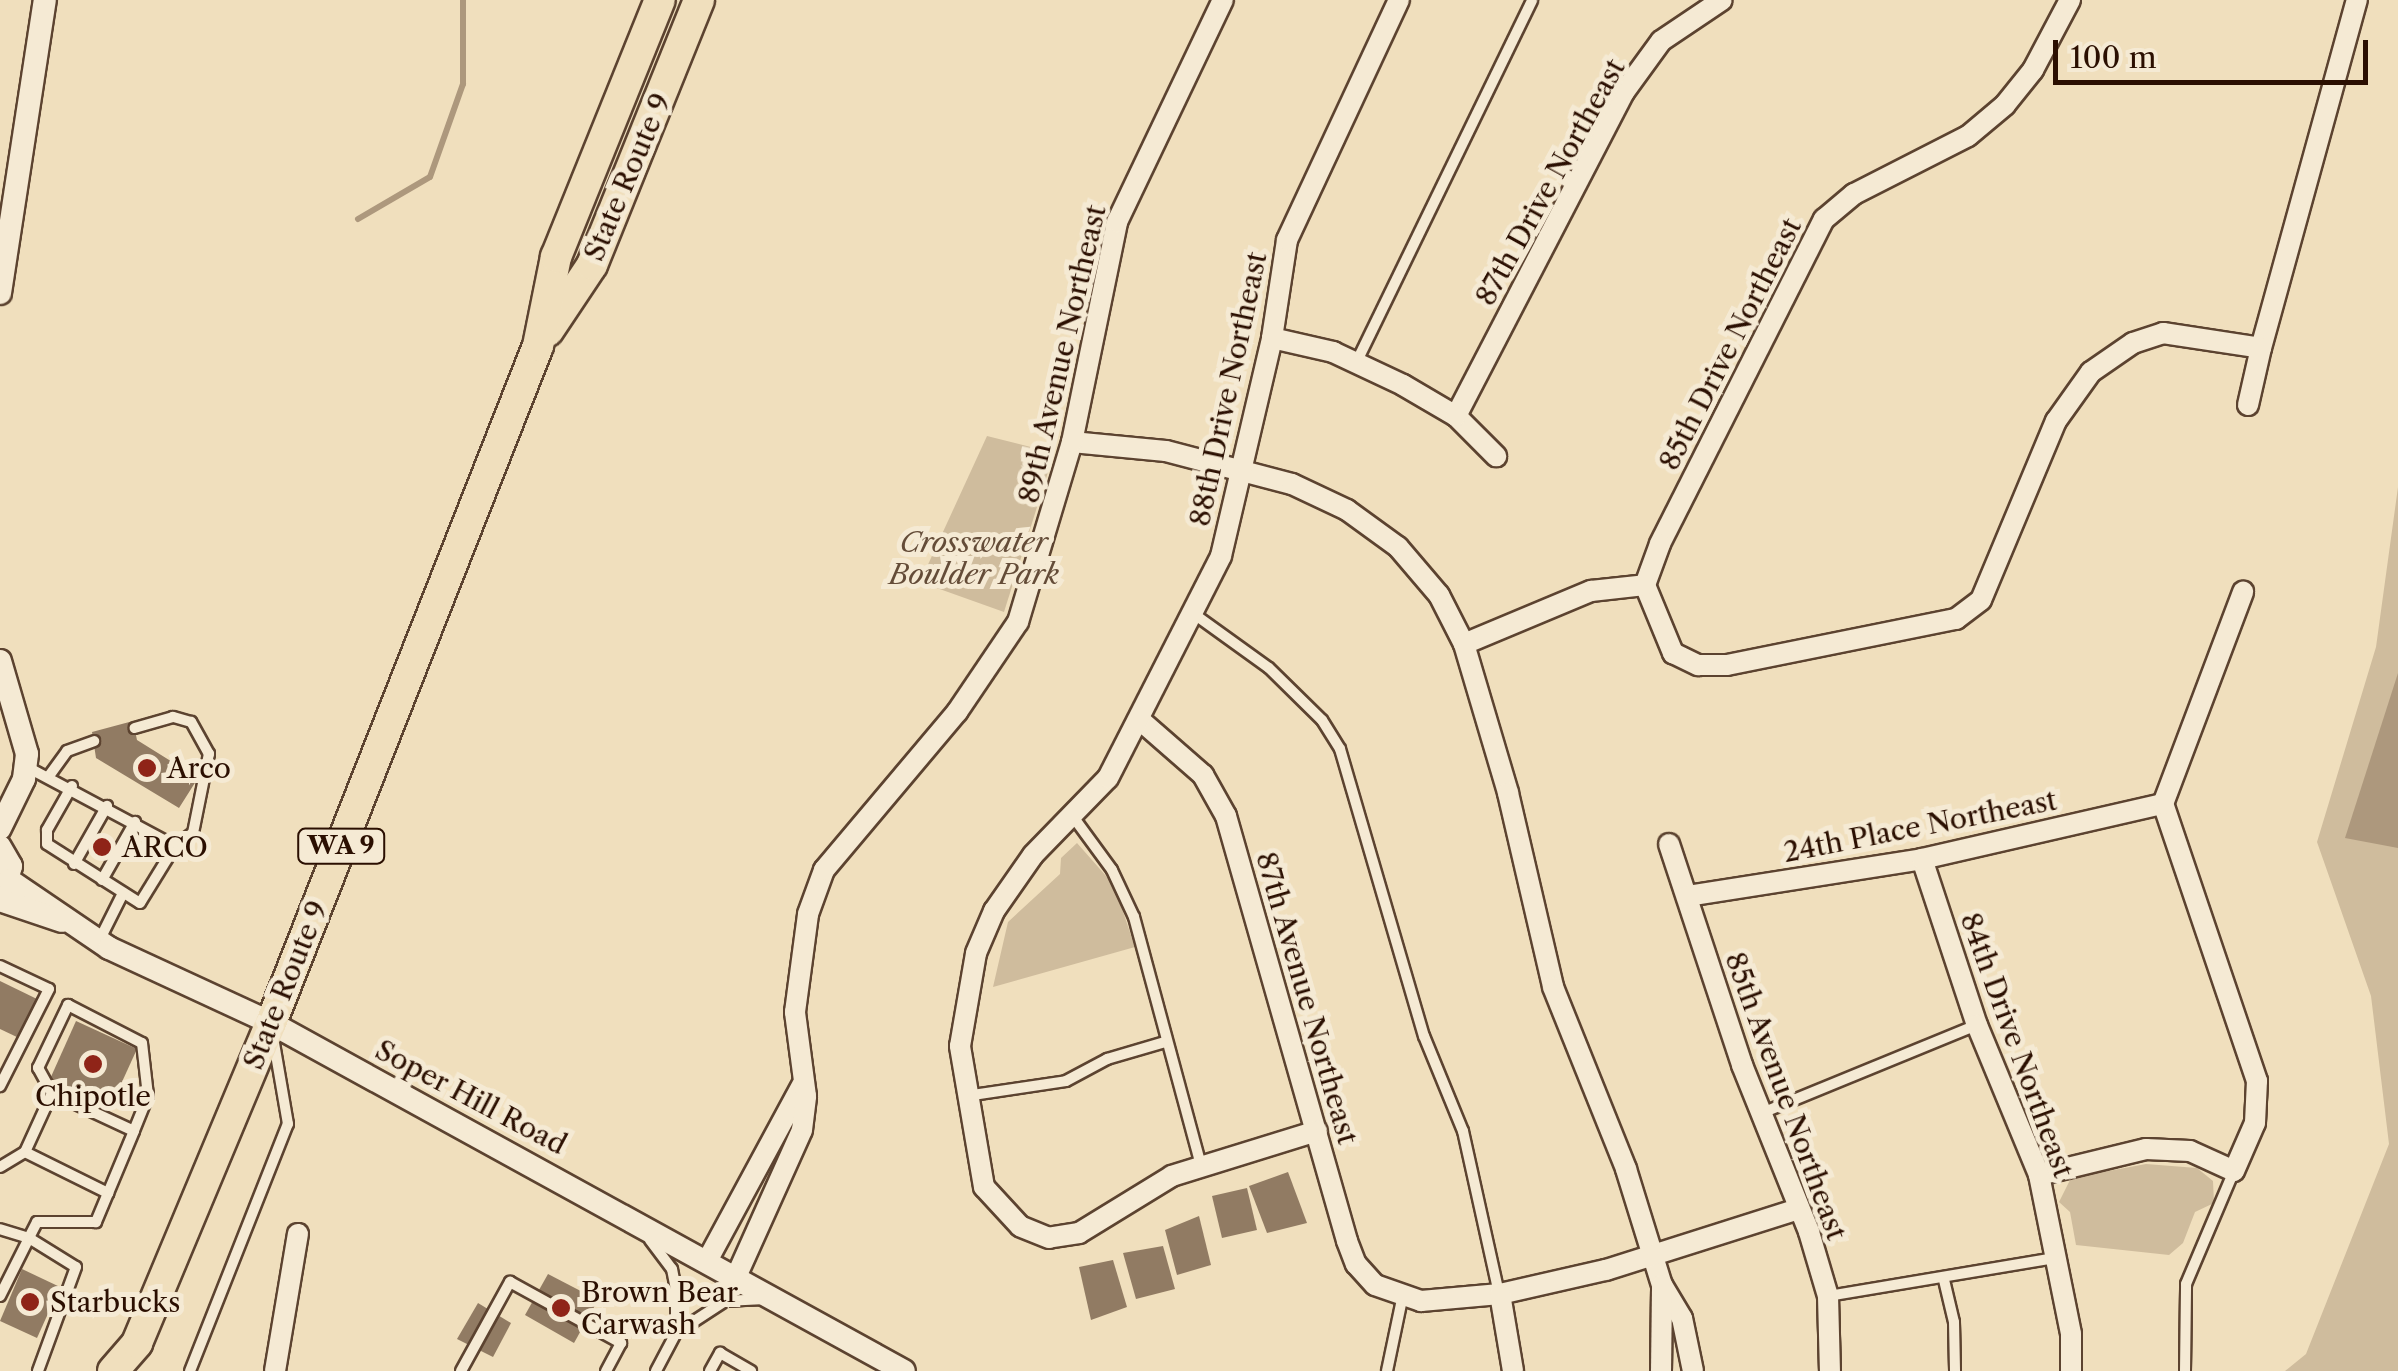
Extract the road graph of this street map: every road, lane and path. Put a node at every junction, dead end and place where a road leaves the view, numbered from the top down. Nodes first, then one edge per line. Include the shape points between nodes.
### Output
1 (46, 0) edge
2 (660, 0) edge
3 (700, 0) edge
4 (1223, 0) edge
5 (1399, 0) edge
6 (1532, 0) edge
7 (2070, 0) edge
8 (2358, 0) edge
9 (1718, 1) edge
10 (0, 294) edge
11 (1272, 338) junction
12 (538, 346) junction
13 (2261, 348) junction
14 (1357, 361) junction
15 (2248, 405) dead end
16 (1456, 416) junction
17 (1072, 442) junction
18 (1496, 456) dead end
19 (1244, 470) junction
20 (1645, 585) junction
21 (2243, 592) dead end
22 (1194, 614) junction
23 (1464, 644) junction
24 (0, 661) edge
25 (1140, 720) junction
26 (134, 728) dead end
27 (94, 741) dead end
28 (38, 772) junction
29 (72, 786) junction
30 (2162, 804) junction
31 (107, 806) junction
32 (1074, 818) junction
33 (135, 822) junction
34 (0, 828) edge
35 (1670, 844) dead end
36 (175, 846) junction
37 (0, 848) edge
38 (1922, 859) junction
39 (74, 864) junction
40 (102, 880) junction
41 (3, 892) edge
42 (123, 893) junction
43 (1687, 896) junction
44 (98, 942) junction
45 (0, 966) edge
46 (271, 1023) junction
47 (1977, 1025) junction
48 (1166, 1042) junction
49 (0, 1084) edge
50 (802, 1085) junction
51 (52, 1093) junction
52 (965, 1096) junction
53 (1761, 1113) junction
54 (1317, 1131) junction
55 (134, 1132) junction
56 (25, 1152) junction
57 (1201, 1165) junction
58 (0, 1167) edge
59 (2234, 1172) junction
60 (2040, 1175) junction
61 (108, 1193) junction
62 (1795, 1210) junction
63 (638, 1223) junction
64 (0, 1230) edge
65 (298, 1234) dead end
66 (29, 1238) junction
67 (1652, 1253) junction
68 (2056, 1258) junction
69 (708, 1261) junction
70 (736, 1277) junction
71 (1944, 1280) junction
72 (1662, 1285) junction
73 (1500, 1294) junction
74 (0, 1296) edge
75 (1828, 1296) junction
76 (774, 1298) junction
77 (1402, 1299) junction
78 (676, 1334) junction
79 (136, 1357) edge
80 (748, 1370) edge
81 (38, 1371) edge
82 (112, 1371) edge
83 (190, 1371) edge
84 (275, 1371) edge
85 (460, 1371) edge
86 (606, 1371) edge
87 (656, 1371) edge
88 (710, 1371) edge
89 (904, 1371) edge
90 (1387, 1371) edge
91 (1513, 1371) edge
92 (1662, 1371) edge
93 (1693, 1371) edge
94 (1830, 1371) edge
95 (1955, 1371) edge
96 (2070, 1371) edge
97 (2185, 1371) edge

1 - 10 street
2 - 12 main road, State Route 9 / WA 9 via 556,257
3 - 12 main road, State Route 9 / WA 9 via 592,266
4 - 17 street, 89th Avenue Northeast via 1117,222
5 - 11 street, 88th Drive Northeast via 1286,240
6 - 14 lane
7 - 20 street, 85th Drive Northeast via 2033,70 2005,105 1968,136 1854,194 1824,219
8 - 13 street
9 - 16 street, 87th Drive Northeast via 1662,40 1624,92
11 - 14 street
11 - 19 street, 88th Drive Northeast
12 - 46 main road, State Route 9 / WA 9
13 - 15 street
13 - 20 street via 2163,333 2133,343 2091,372 2056,420 1981,600 1956,620 1698,665 1674,653
14 - 16 street
16 - 18 street
17 - 19 street via 1166,452
17 - 50 street, 89th Avenue Northeast via 1018,622 956,712 824,870 800,958 795,1012
19 - 22 street, 88th Drive Northeast via 1221,556
19 - 23 street via 1346,510 1398,547 1439,595
20 - 23 street via 1591,591
21 - 30 street
22 - 25 street, 88th Drive Northeast
22 - 73 lane via 1269,668 1322,720 1340,750 1424,1036 1463,1131
23 - 67 street via 1554,987
24 - 28 street
25 - 32 street, 88th Drive Northeast via 1108,778
25 - 54 street, 87th Avenue Northeast via 1202,774 1226,816
26 - 36 lane via 173,718 190,722 205,738 193,833
27 - 28 lane
28 - 29 lane
28 - 34 street
29 - 31 lane
29 - 39 lane via 47,830 47,844
30 - 38 street, 24th Place Northeast
30 - 59 street via 2258,1082 2254,1123
31 - 33 lane
31 - 39 lane
32 - 48 lane via 1112,870 1134,917
32 - 52 street, 88th Drive Northeast via 1033,855 994,911 976,953 960,1046
33 - 36 lane
33 - 40 lane
35 - 43 street, 85th Avenue Northeast
36 - 42 lane via 140,904
37 - 41 street via 11,866
38 - 43 street, 24th Place Northeast
38 - 47 street, 84th Drive Northeast
39 - 40 lane
40 - 42 lane
41 - 44 street, Soper Hill Road
42 - 44 lane
43 - 53 street, 85th Avenue Northeast
44 - 46 street, Soper Hill Road
45 - 49 lane via 50,989
46 - 63 street, Soper Hill Road
46 - 79 main road, State Route 9 / WA 9
46 - 83 lane via 288,1124
47 - 53 lane
47 - 60 street, 84th Drive Northeast
48 - 52 lane via 1106,1059 1066,1081
48 - 57 lane
50 - 69 street
50 - 70 street, 89th Avenue Northeast via 802,1130
51 - 55 lane
51 - 55 lane via 38,1068 68,1006 142,1043 148,1096
51 - 56 lane
52 - 57 street, 88th Drive Northeast via 984,1188 1002,1210 1048,1238 1079,1233
53 - 62 street, 85th Avenue Northeast
54 - 57 street
54 - 77 street, 87th Avenue Northeast via 1356,1264 1375,1285
55 - 61 lane
56 - 58 lane
56 - 61 lane
59 - 60 street via 2190,1151 2146,1150
59 - 97 lane via 2186,1284
60 - 68 street, 84th Drive Northeast
61 - 66 lane via 96,1222 37,1222
62 - 67 street
62 - 75 street, 85th Avenue Northeast
63 - 69 street, Soper Hill Road
63 - 78 lane via 672,1269
64 - 66 lane
65 - 84 street
66 - 74 lane
66 - 81 lane via 76,1267
67 - 72 street
67 - 73 street
68 - 71 lane
68 - 96 street, 84th Drive Northeast
69 - 70 street, Soper Hill Road
70 - 76 street, Soper Hill Road
71 - 75 lane
71 - 95 lane
72 - 92 street
72 - 93 street via 1682,1318
73 - 77 street
73 - 91 street
75 - 94 street, 85th Avenue Northeast
76 - 78 lane via 726,1301
76 - 89 street, Soper Hill Road
77 - 90 lane
78 - 87 lane
79 - 82 main road, State Route 9 / WA 9
80 - 88 lane via 720,1354
85 - 86 lane via 510,1282 621,1343

